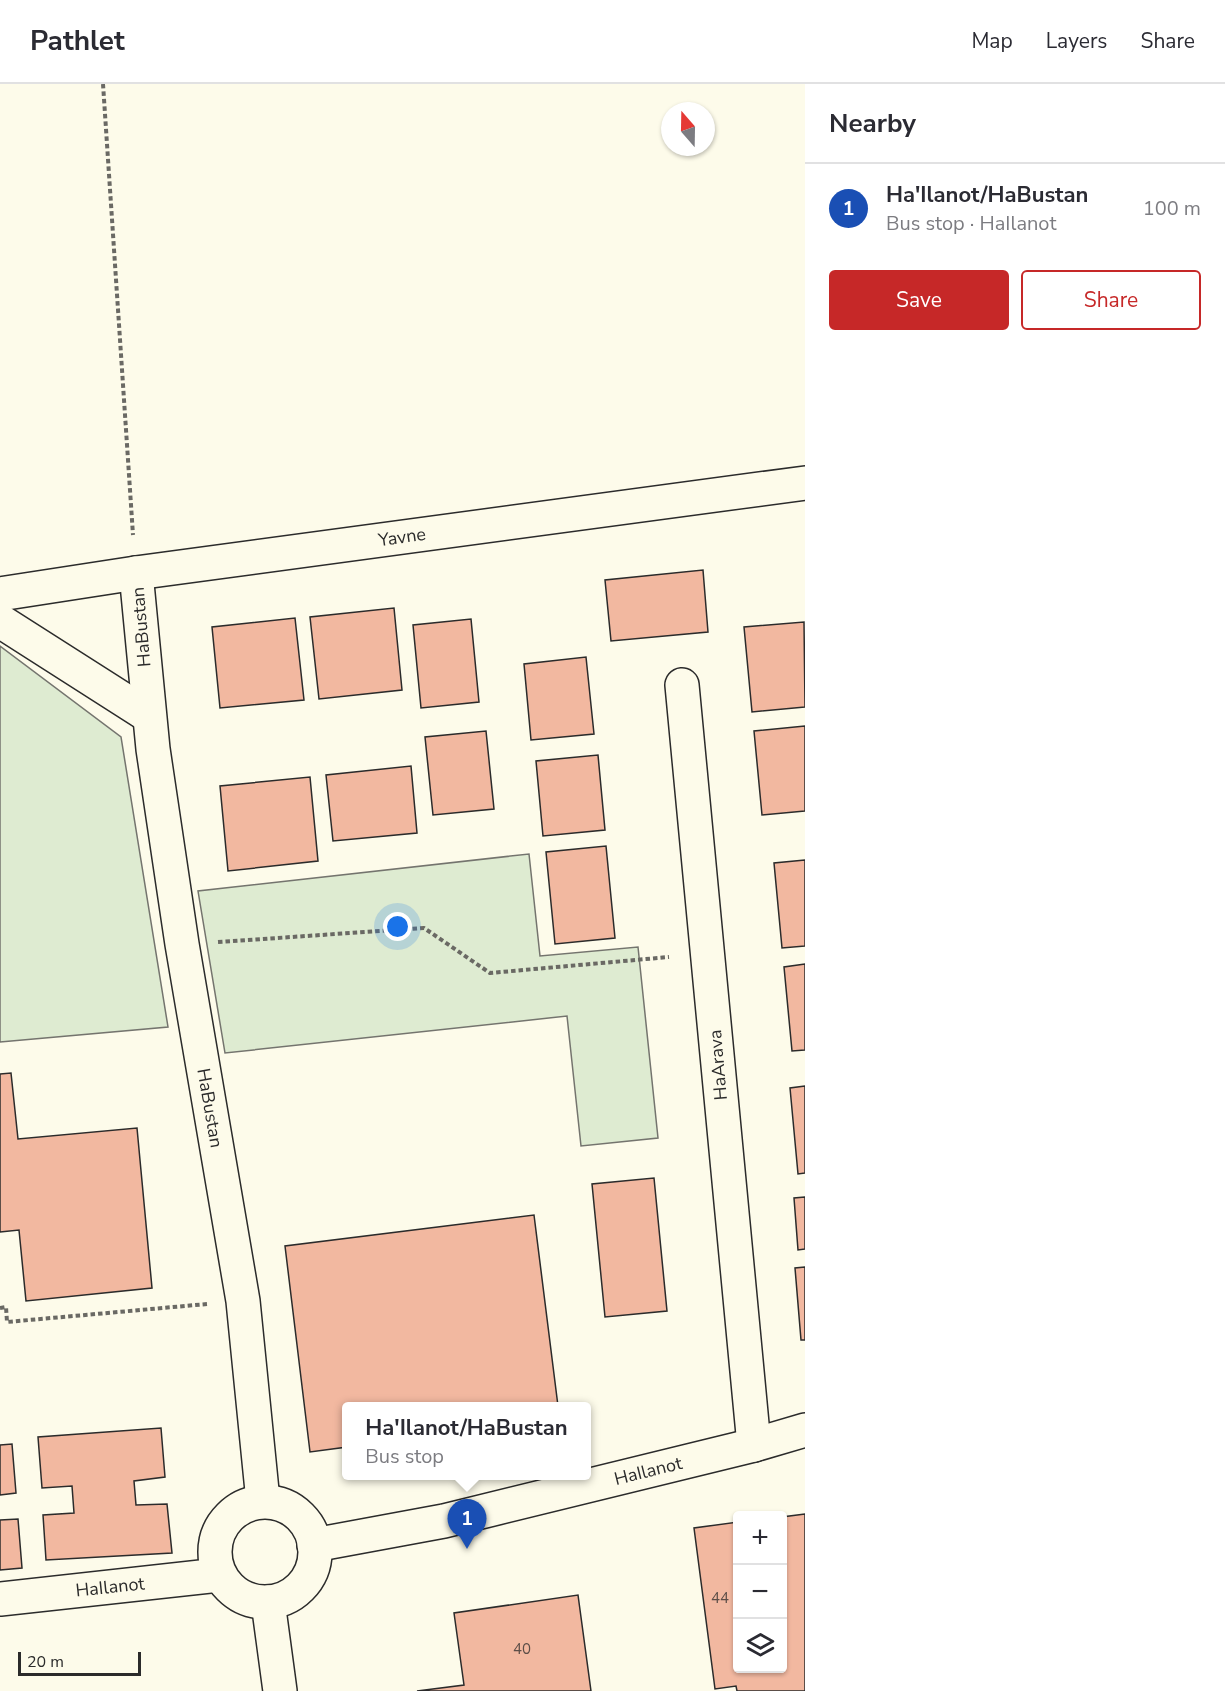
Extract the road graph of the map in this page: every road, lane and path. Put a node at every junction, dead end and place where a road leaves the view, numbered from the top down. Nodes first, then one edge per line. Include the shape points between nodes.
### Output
1 (104, 84) edge
2 (805, 483) edge
3 (136, 573) junction
4 (0, 594) edge
5 (0, 621) edge
6 (682, 685) dead end
7 (149, 716) junction
8 (182, 944) junction
9 (708, 953) junction
10 (243, 1301) junction
11 (0, 1308) edge
12 (805, 1430) edge
13 (754, 1445) junction
14 (263, 1501) junction
15 (314, 1545) junction
16 (219, 1575) junction
17 (0, 1599) edge
18 (268, 1602) junction
19 (280, 1691) edge

1 - 3 path
2 - 3 street, Yavne
3 - 4 street, Yavne
3 - 7 street, HaBustan
5 - 7 street
6 - 9 street, HaArava
7 - 8 street, HaBustan
8 - 9 path via 424,928 490,973
8 - 10 street, HaBustan
9 - 13 street, HaArava
10 - 11 path via 7,1322 6,1307
10 - 14 street, HaBustan
12 - 13 street, HaIlanot
13 - 15 street, HaIlanot via 444,1521
14 - 15 street via 280,1503 295,1511 307,1523
14 - 16 street via 231,1513 220,1526 214,1560
15 - 18 street via 312,1570 304,1585 291,1595
16 - 17 street, HaIlanot
16 - 18 street via 243,1598
18 - 19 street

